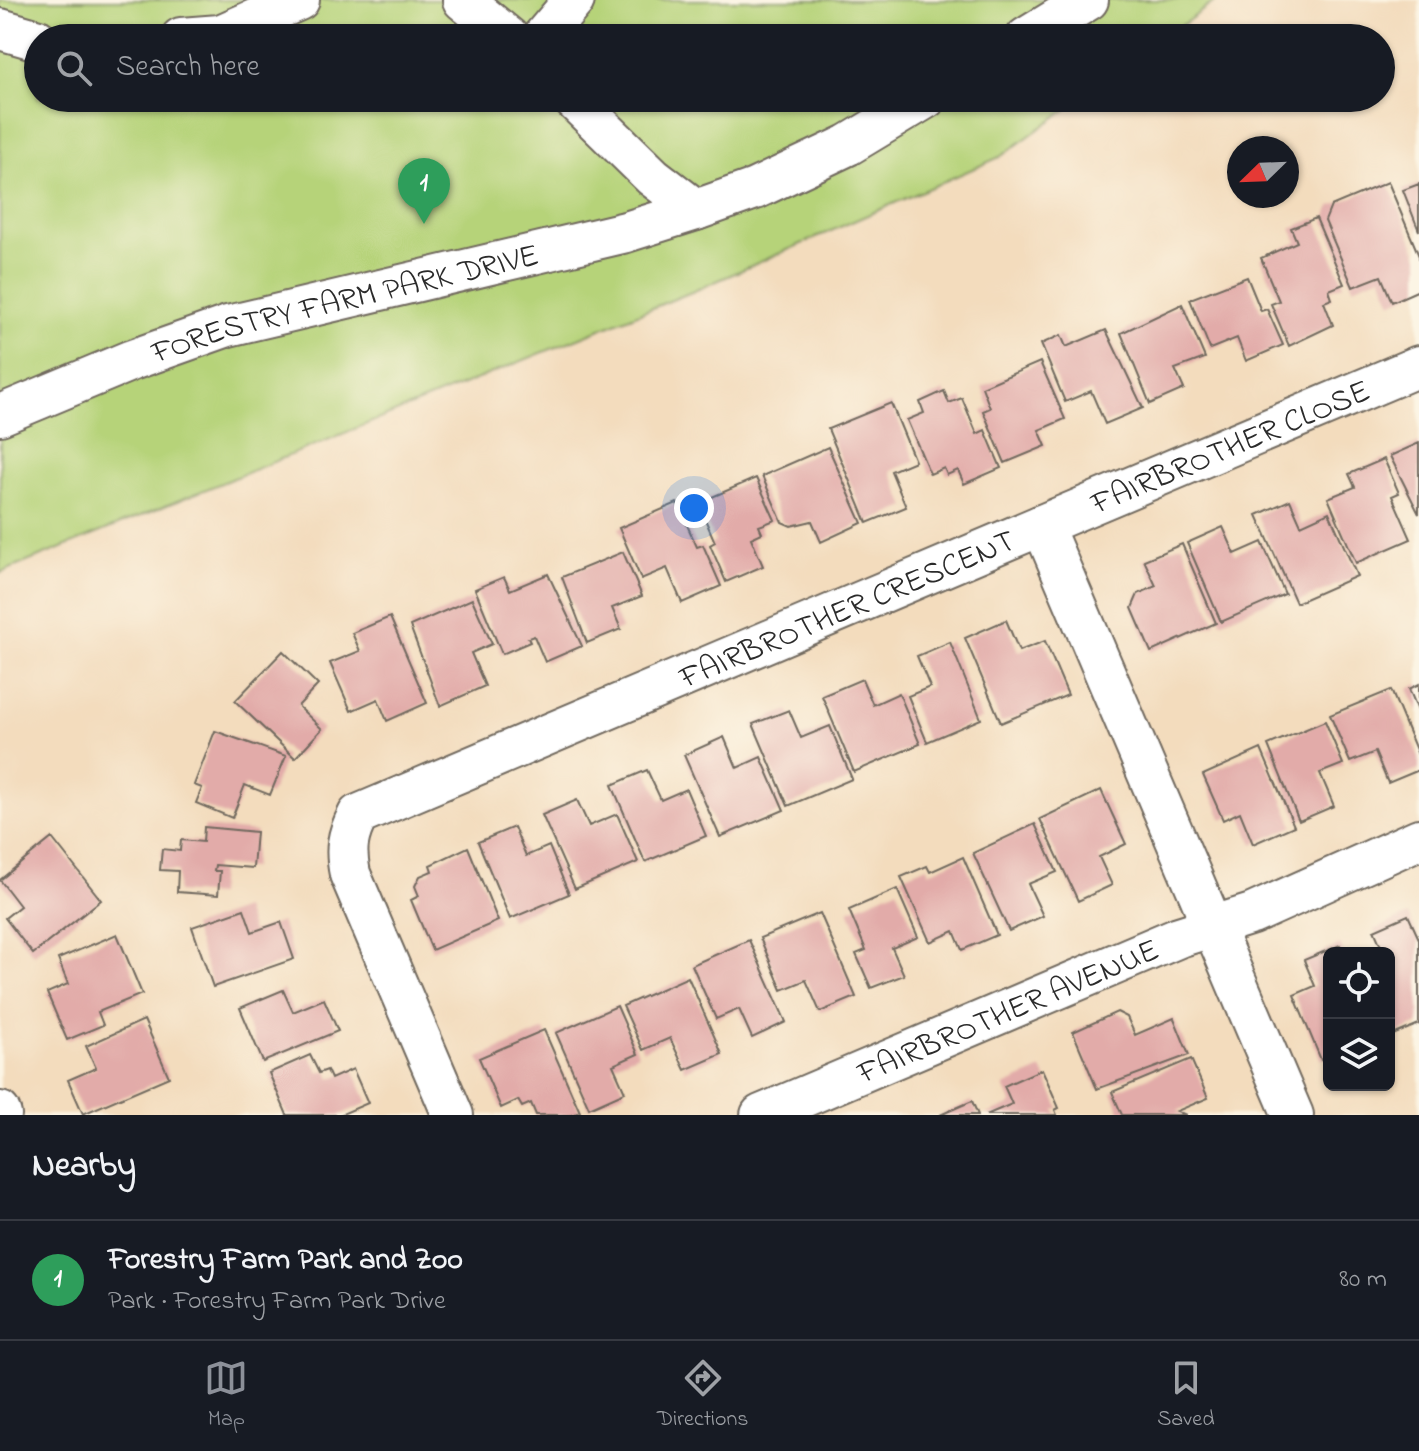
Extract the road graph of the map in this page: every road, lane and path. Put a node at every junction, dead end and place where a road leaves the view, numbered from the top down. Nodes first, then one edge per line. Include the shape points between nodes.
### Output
1 (299, 0) edge
2 (463, 0) edge
3 (574, 0) edge
4 (1088, 0) edge
5 (245, 24) edge
6 (492, 24) edge
7 (554, 24) edge
8 (1049, 24) edge
9 (0, 29) edge
10 (24, 36) edge
11 (586, 112) edge
12 (903, 112) edge
13 (696, 210) junction
14 (1419, 366) edge
15 (0, 415) edge
16 (1042, 525) junction
17 (1419, 839) edge
18 (1213, 927) junction
19 (453, 1115) edge
20 (761, 1115) edge
21 (1293, 1115) edge

1 - 5 street
2 - 6 street
3 - 7 street
4 - 8 street
9 - 10 street
11 - 13 street via 653,177
12 - 13 street, FORESTRY FARM PARK DRIVE via 848,145
13 - 15 street, FORESTRY FARM PARK DRIVE via 626,232 228,326
14 - 16 street, FAIRBROTHER CLOSE
16 - 18 street, FAIRBROTHER CRESCENT
16 - 19 street, FAIRBROTHER CRESCENT via 358,815 348,833 350,874
17 - 18 street, FAIRBROTHER AVENUE
18 - 20 street, FAIRBROTHER AVENUE
18 - 21 street, FAIRBROTHER CRESCENT

